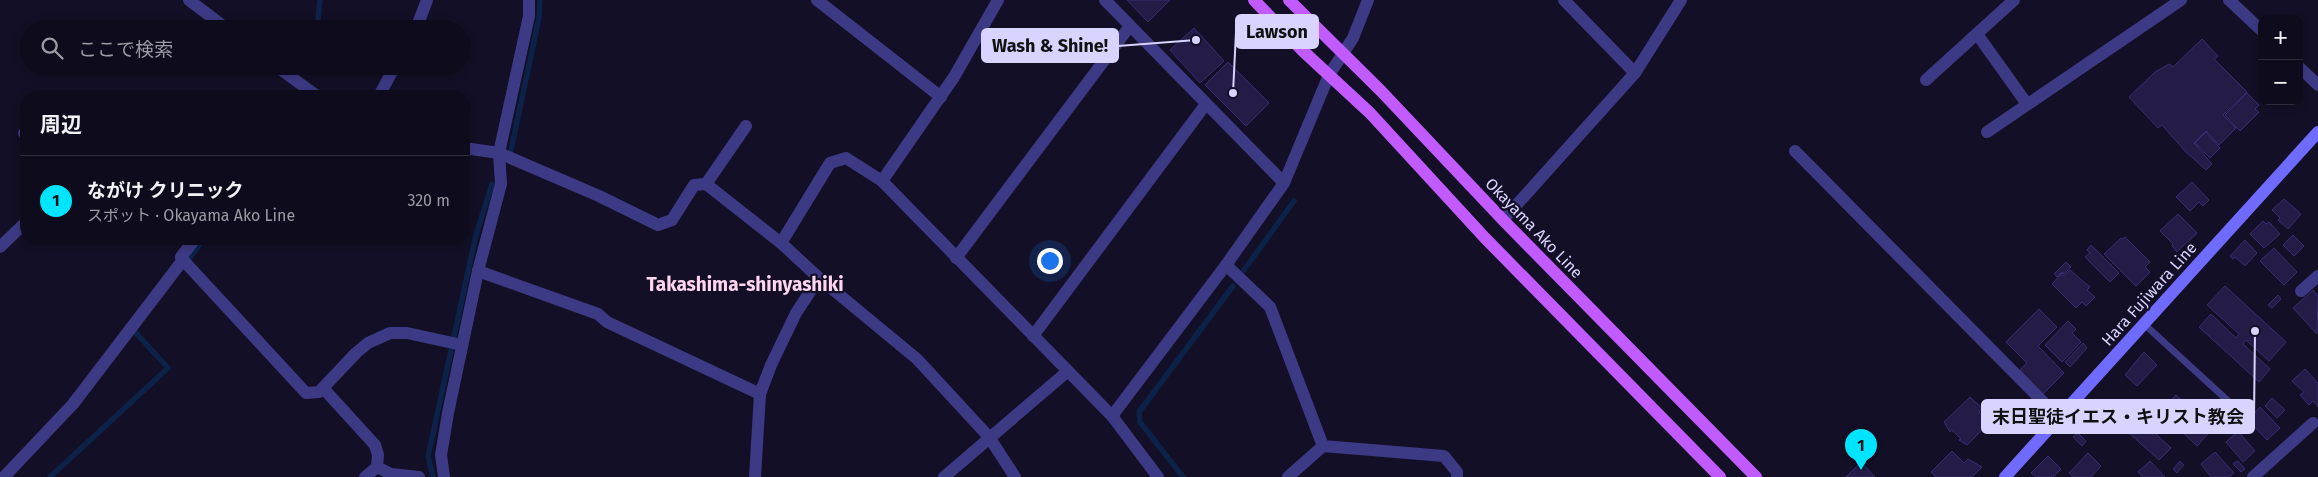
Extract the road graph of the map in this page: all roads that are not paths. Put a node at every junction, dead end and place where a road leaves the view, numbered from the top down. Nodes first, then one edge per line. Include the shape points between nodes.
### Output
1 (189, 0) edge
2 (427, 0) edge
3 (529, 0) edge
4 (817, 0) edge
5 (998, 0) edge
6 (1105, 0) edge
7 (1254, 0) edge
8 (1289, 0) edge
9 (1368, 0) edge
10 (1564, 0) edge
11 (1681, 0) edge
12 (2014, 0) edge
13 (2182, 0) edge
14 (2229, 0) edge
15 (215, 20) edge
16 (419, 20) edge
17 (1130, 26) junction
18 (2258, 27) edge
19 (1977, 34) junction
20 (1343, 55) junction
21 (2303, 71) edge
22 (1635, 74) junction
23 (287, 75) edge
24 (391, 75) edge
25 (1329, 76) junction
26 (1926, 80) dead end
27 (2318, 85) edge
28 (304, 90) edge
29 (382, 90) edge
30 (941, 97) junction
31 (1206, 104) junction
32 (2027, 104) junction
33 (746, 126) dead end
34 (1987, 132) dead end
35 (2318, 132) edge
36 (470, 149) edge
37 (1795, 151) dead end
38 (499, 153) junction
39 (882, 181) junction
40 (1284, 183) junction
41 (706, 184) junction
42 (1503, 220) junction
43 (20, 228) edge
44 (781, 243) junction
45 (190, 245) edge
46 (0, 247) edge
47 (956, 258) junction
48 (183, 260) junction
49 (1226, 265) junction
50 (478, 271) junction
51 (2318, 276) edge
52 (818, 278) junction
53 (2301, 291) dead end
54 (2144, 324) junction
55 (1033, 336) junction
56 (456, 344) junction
57 (1068, 371) junction
58 (323, 388) junction
59 (760, 394) junction
60 (2238, 410) dead end
61 (1112, 416) junction
62 (2059, 418) junction
63 (2313, 423) dead end
64 (989, 438) junction
65 (1323, 446) junction
66 (377, 467) junction
67 (4, 477) edge
68 (365, 477) edge
69 (419, 477) edge
70 (444, 477) edge
71 (755, 477) edge
72 (944, 477) edge
73 (1015, 477) edge
74 (1158, 477) edge
75 (1288, 477) edge
76 (1457, 477) edge
77 (1720, 477) edge
78 (1756, 477) edge
79 (2004, 477) edge
80 (2253, 477) edge

1 - 15 street
2 - 16 street
3 - 38 street
4 - 30 street
5 - 30 street
6 - 17 street
7 - 25 main road
8 - 20 main road, Okayama Ako Line
9 - 20 street
10 - 22 street
11 - 22 street
12 - 19 street
13 - 32 street
14 - 18 street
17 - 31 street
17 - 47 street
19 - 26 street
19 - 32 street
20 - 25 street
20 - 42 main road, Okayama Ako Line
21 - 27 street
22 - 42 street
23 - 28 street
24 - 29 street
25 - 40 street
25 - 77 main road via 1370,114 1485,238
30 - 39 street
31 - 40 street
31 - 55 street
32 - 34 street
33 - 41 street
35 - 54 main road, Hara Fujiwara Line
36 - 38 street
37 - 62 street
38 - 41 street via 658,225 672,220 694,185
38 - 50 street via 501,184
39 - 44 street via 846,158 830,163
39 - 47 street
40 - 49 street
41 - 44 street
42 - 78 main road, Okayama Ako Line
43 - 46 street
44 - 52 street
45 - 48 street via 181,257
47 - 55 street
48 - 58 street via 306,393 319,392
48 - 67 street via 73,404
49 - 61 street
49 - 65 street via 1270,307
50 - 56 street
50 - 59 street via 598,314 607,322
51 - 53 street
52 - 59 street via 796,313 770,365
52 - 64 street via 918,360
54 - 60 lane
54 - 62 main road, Hara Fujiwara Line
55 - 57 street
56 - 58 street via 407,333 390,333 368,343
56 - 70 street via 441,455
57 - 61 street
57 - 64 street
58 - 66 street via 375,445
59 - 71 street
61 - 74 street
62 - 79 main road, Hara Fujiwara Line
63 - 80 street
64 - 72 street
64 - 73 street
65 - 75 street
65 - 76 street via 1444,456 1457,472
66 - 68 street
66 - 69 street via 391,474

